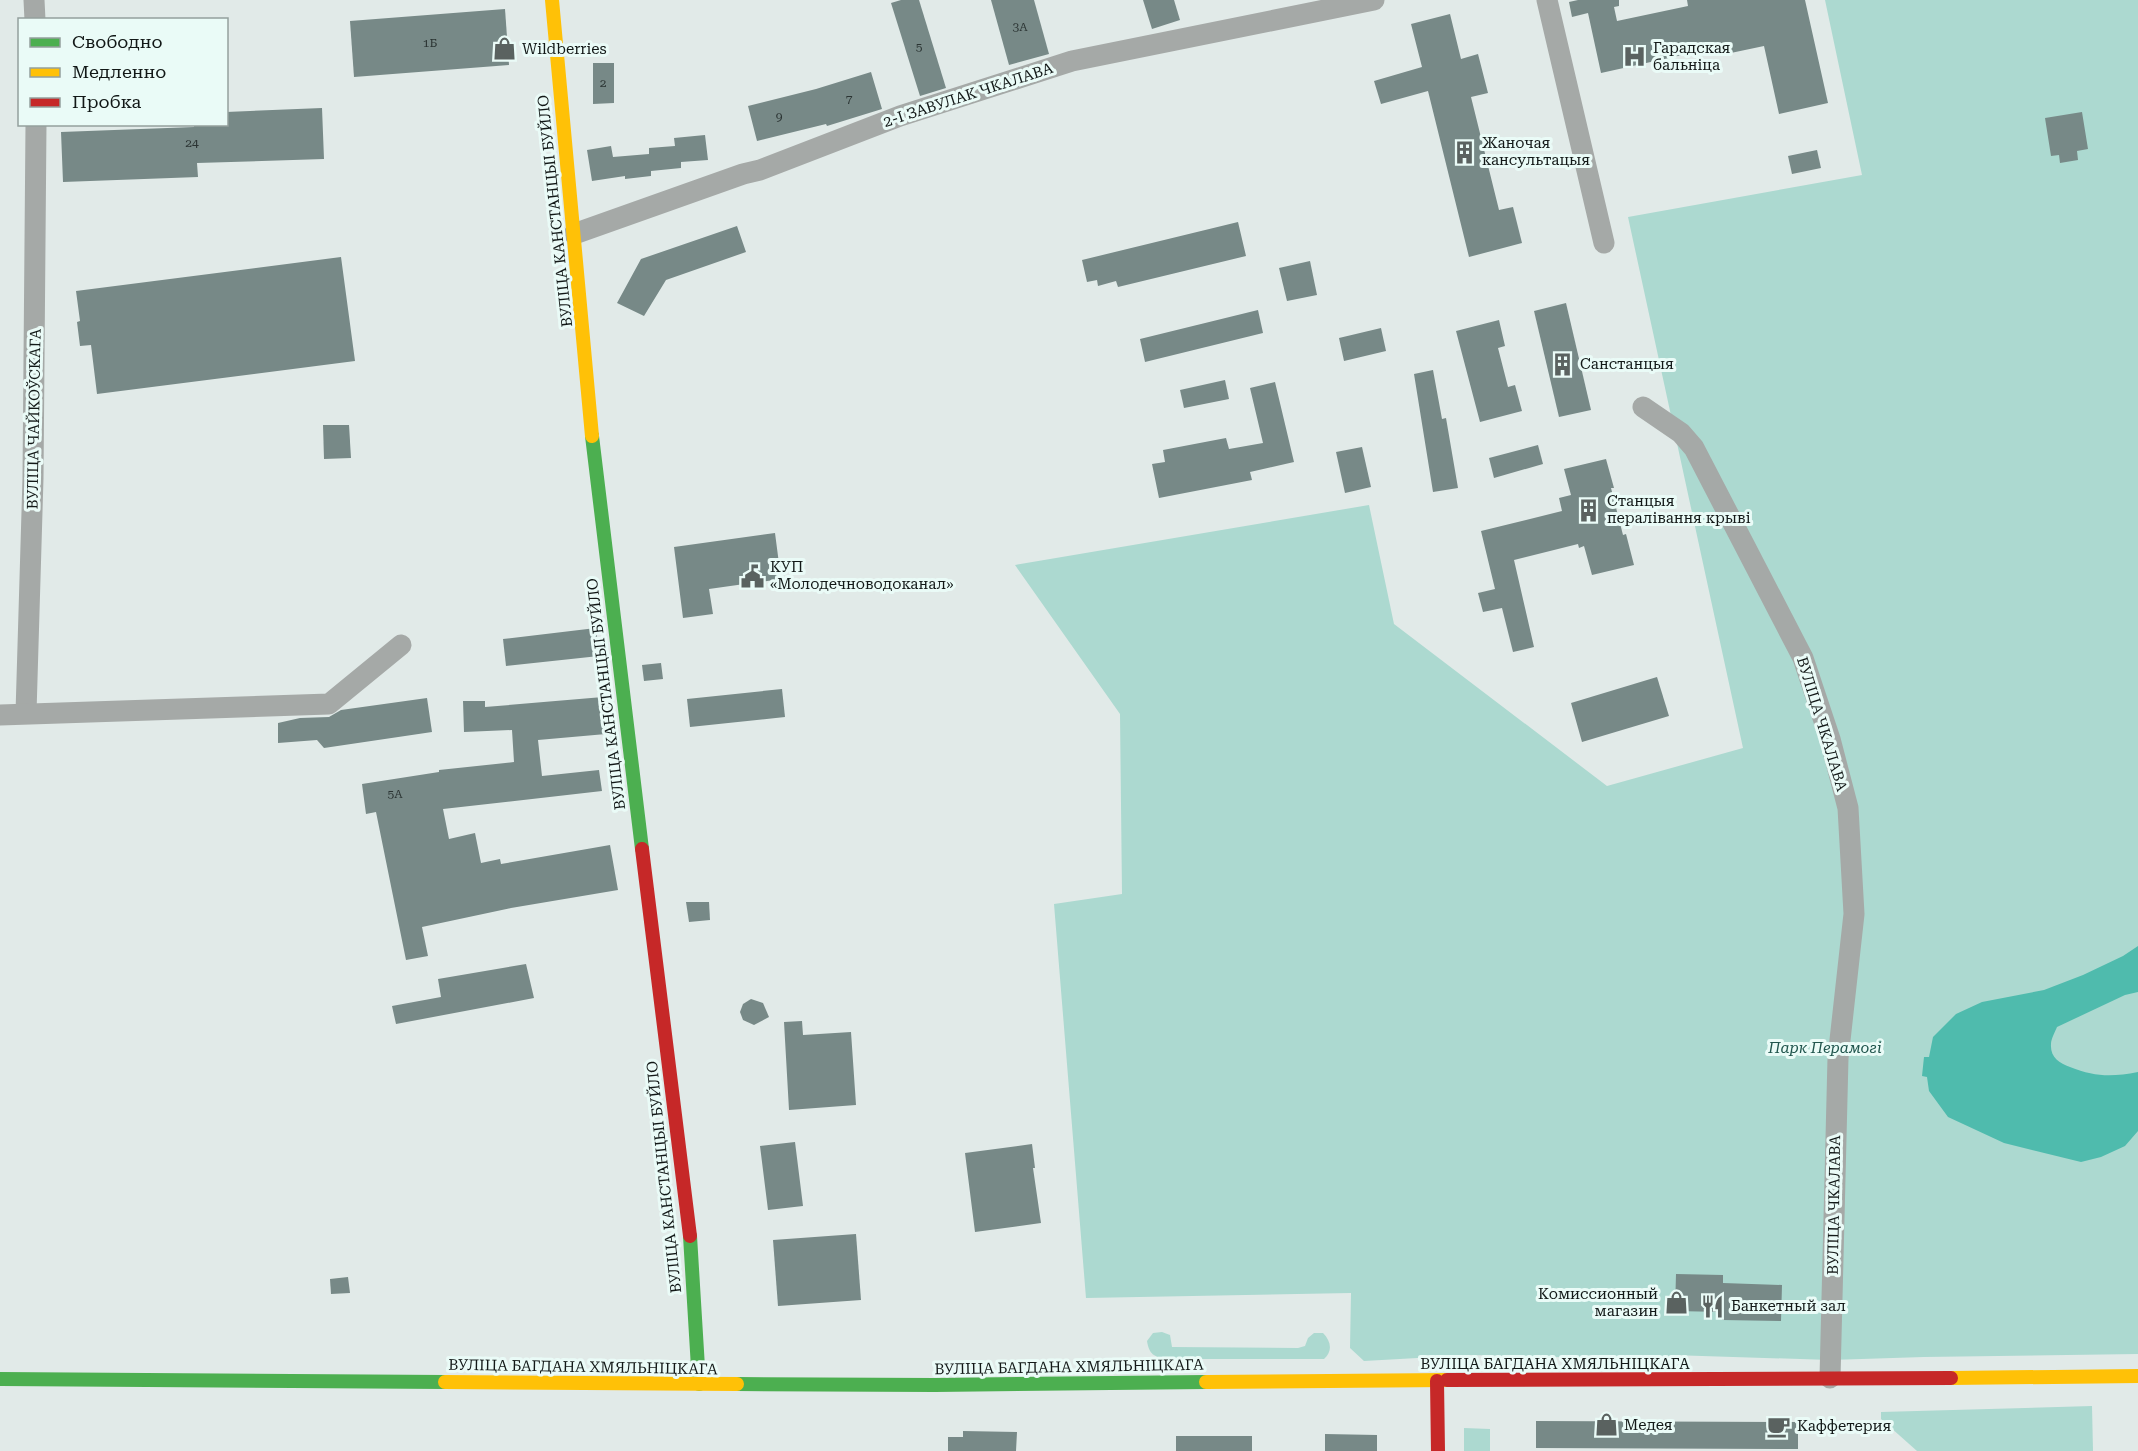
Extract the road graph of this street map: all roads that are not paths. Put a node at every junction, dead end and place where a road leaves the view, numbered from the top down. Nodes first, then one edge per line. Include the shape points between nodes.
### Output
1 (34, 0) edge
2 (552, 0) edge
3 (1374, 0) edge
4 (1547, 0) edge
5 (35, 18) edge
6 (36, 126) edge
7 (574, 234) junction
8 (1604, 243) dead end
9 (1643, 407) dead end
10 (401, 645) dead end
11 (26, 714) junction
12 (0, 716) edge
13 (2138, 1376) edge
14 (1830, 1378) junction
15 (0, 1379) edge
16 (1437, 1381) junction
17 (699, 1384) junction
18 (1438, 1451) edge

1 - 5 street
2 - 7 street, ВУЛІЦА КАНСТАНЦЫІ БУЙЛО
3 - 7 street, 2-І ЗАВУЛАК ЧКАЛАВА via 1072,61 900,116 760,170
4 - 8 street
6 - 11 street, ВУЛІЦА ЧАЙКОЎСКАГА
7 - 17 street, ВУЛІЦА КАНСТАНЦЫІ БУЙЛО via 595,468 690,1233
9 - 14 street, ВУЛІЦА ЧКАЛАВА via 1681,433 1694,448 1798,648 1830,739 1848,807 1854,914 1838,1058
10 - 11 street via 329,704
11 - 12 street
13 - 14 street, ВУЛІЦА БАГДАНА ХМЯЛЬНІЦКАГА
14 - 16 street, ВУЛІЦА БАГДАНА ХМЯЛЬНІЦКАГА
15 - 17 street, ВУЛІЦА БАГДАНА ХМЯЛЬНІЦКАГА
16 - 17 street, ВУЛІЦА БАГДАНА ХМЯЛЬНІЦКАГА
16 - 18 street

